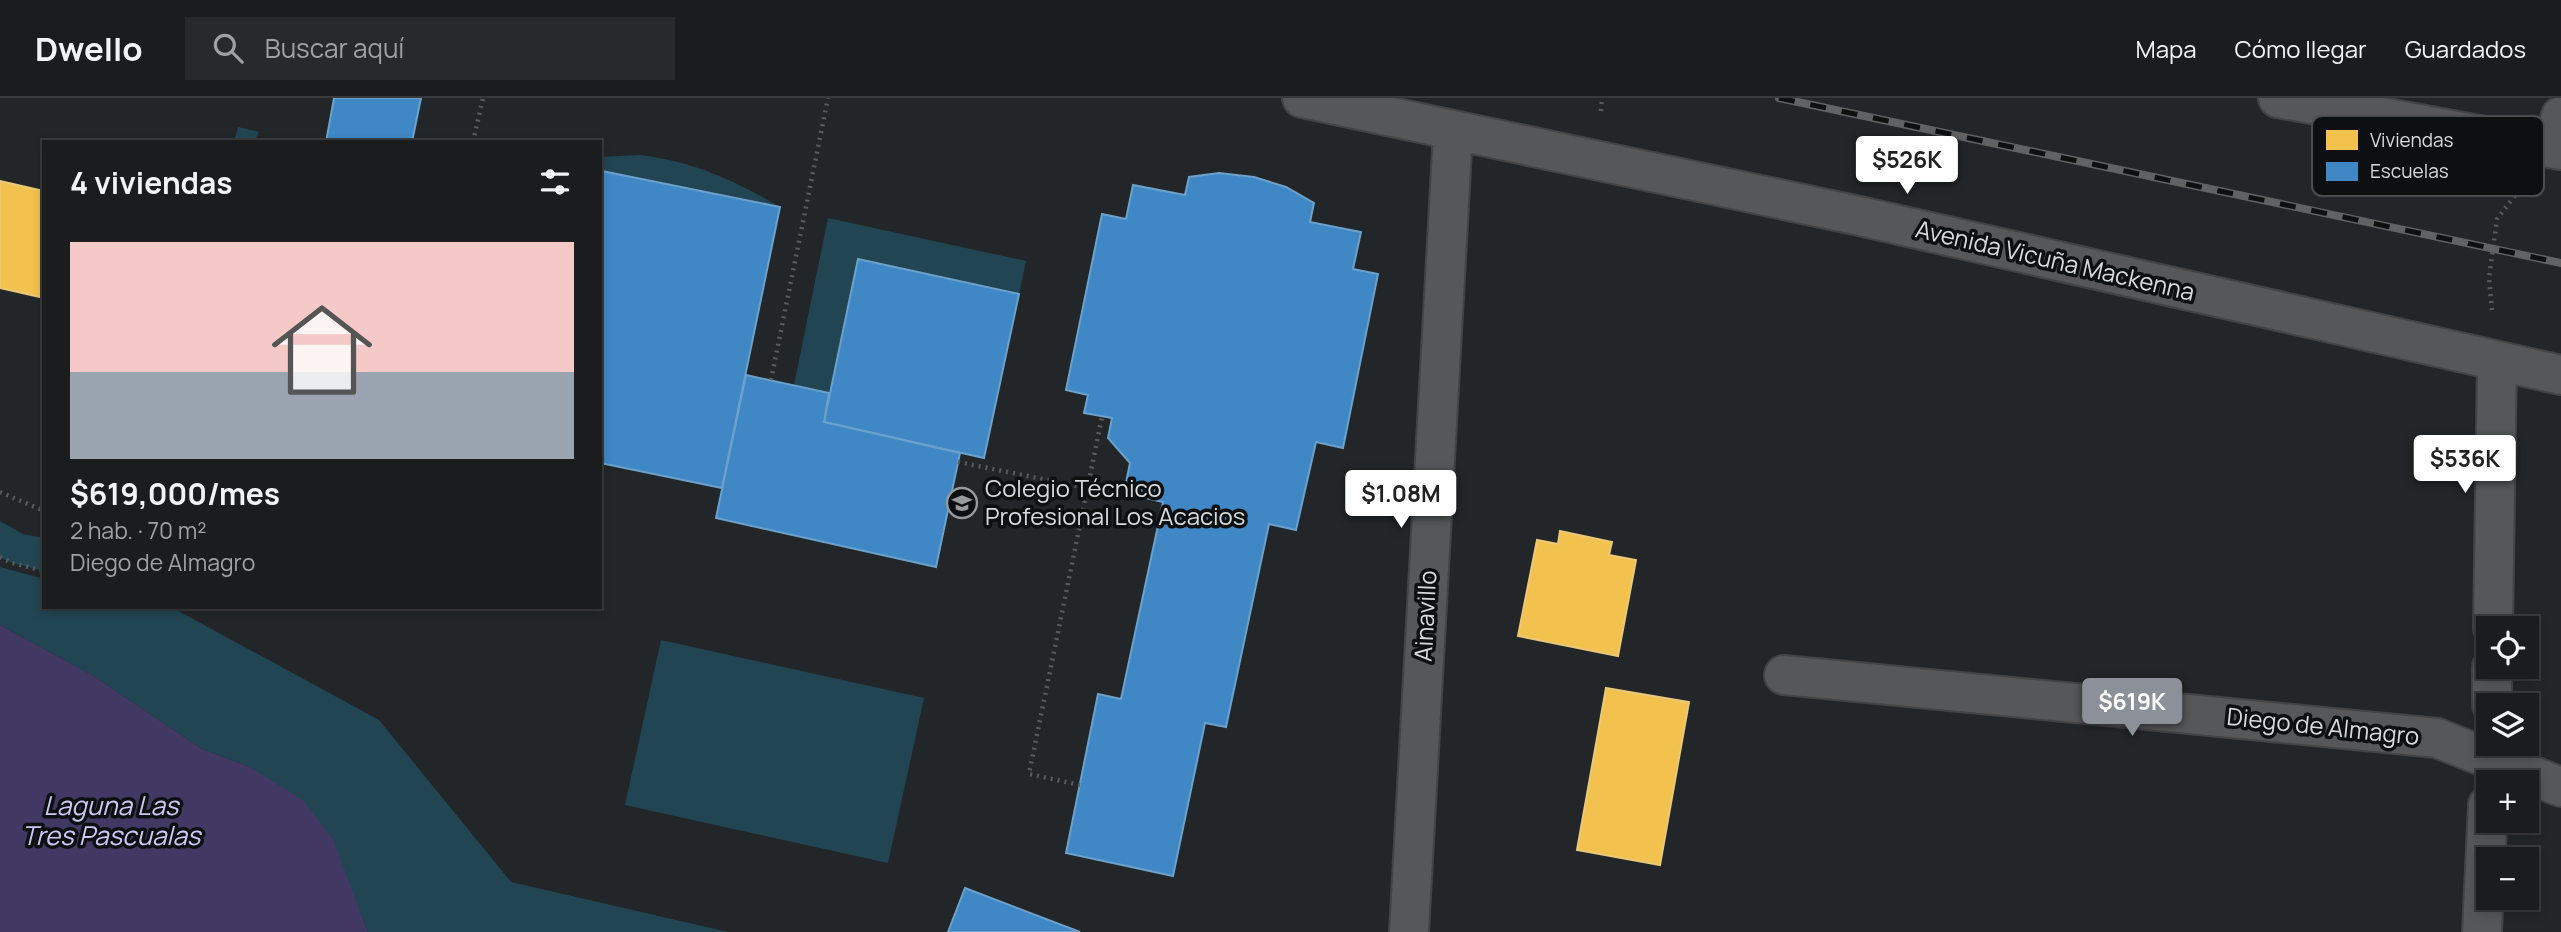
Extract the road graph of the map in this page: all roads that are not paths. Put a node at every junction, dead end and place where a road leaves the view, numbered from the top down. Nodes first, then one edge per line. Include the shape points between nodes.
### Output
1 (1301, 98) edge
2 (2278, 98) edge
3 (2407, 98) edge
4 (2366, 116) edge
5 (2373, 116) edge
6 (1453, 132) junction
7 (2497, 362) junction
8 (2561, 375) edge
9 (2493, 616) edge
10 (1784, 675) dead end
11 (2490, 762) edge
12 (2561, 787) edge
13 (2487, 833) edge
14 (1409, 932) edge
15 (2483, 932) edge

1 - 6 street, Avenida Vicuña Mackenna
2 - 4 street
3 - 5 street
6 - 7 street, Avenida Vicuña Mackenna via 1854,215
6 - 14 street, Ainavillo
7 - 8 street, Avenida Vicuña Mackenna
7 - 9 street
10 - 11 street, Diego de Almagro via 2437,738
11 - 12 street, Diego de Almagro
13 - 15 street

